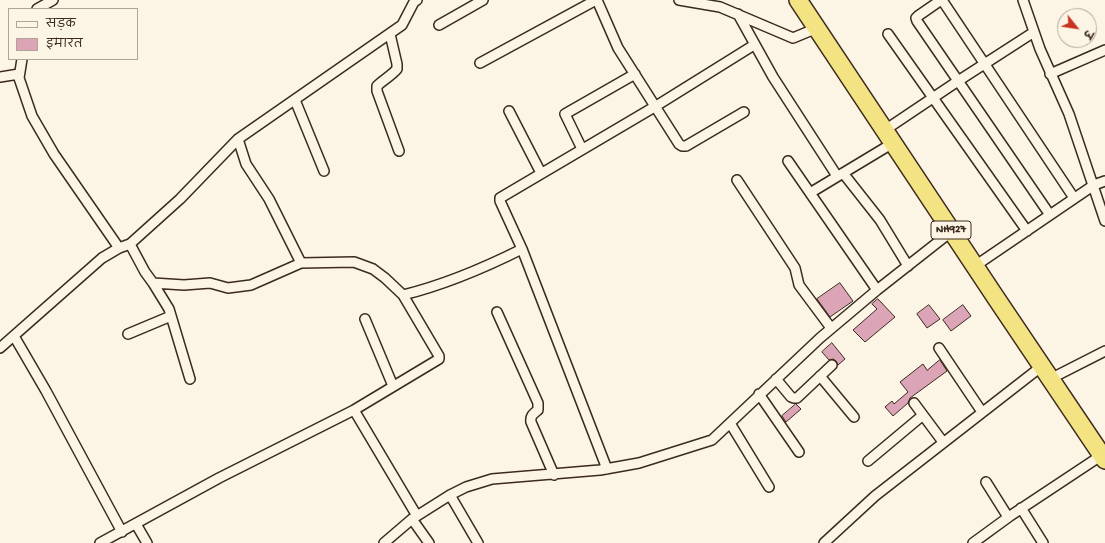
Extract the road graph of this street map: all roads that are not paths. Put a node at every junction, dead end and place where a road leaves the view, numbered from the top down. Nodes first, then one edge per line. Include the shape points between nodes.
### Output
1 (53, 0) edge
2 (417, 0) edge
3 (483, 0) edge
4 (597, 0) edge
5 (685, 0) edge
6 (798, 0) edge
7 (941, 0) edge
8 (1023, 0) edge
9 (39, 8) edge
10 (738, 14) junction
11 (438, 25) dead end
12 (817, 28) junction
13 (1034, 32) junction
14 (390, 34) junction
15 (888, 34) dead end
16 (754, 45) junction
17 (1105, 50) edge
18 (22, 60) edge
19 (480, 63) dead end
20 (984, 64) junction
21 (18, 74) junction
22 (635, 74) junction
23 (1050, 74) junction
24 (0, 77) edge
25 (958, 81) junction
26 (933, 98) junction
27 (295, 100) junction
28 (656, 106) junction
29 (509, 111) dead end
30 (744, 112) dead end
31 (889, 137) junction
32 (238, 140) junction
33 (582, 149) junction
34 (399, 151) dead end
35 (788, 161) dead end
36 (324, 171) dead end
37 (541, 173) junction
38 (840, 175) junction
39 (737, 180) dead end
40 (1105, 181) edge
41 (1094, 185) junction
42 (810, 193) junction
43 (1074, 198) junction
44 (1050, 215) junction
45 (1105, 221) edge
46 (952, 231) junction
47 (1027, 231) junction
48 (130, 244) junction
49 (119, 248) junction
50 (522, 249) junction
51 (301, 263) junction
52 (908, 266) junction
53 (975, 266) junction
54 (154, 283) junction
55 (877, 290) junction
56 (403, 295) junction
57 (497, 312) dead end
58 (171, 316) junction
59 (366, 319) dead end
60 (831, 328) junction
61 (128, 334) dead end
62 (14, 336) junction
63 (0, 348) edge
64 (939, 348) dead end
65 (1105, 351) edge
66 (832, 365) dead end
67 (1046, 372) junction
68 (820, 376) junction
69 (190, 379) dead end
70 (776, 379) junction
71 (393, 386) junction
72 (760, 394) junction
73 (914, 403) dead end
74 (354, 410) junction
75 (982, 412) junction
76 (923, 415) junction
77 (854, 417) dead end
78 (730, 423) junction
79 (943, 442) junction
80 (799, 452) dead end
81 (1104, 457) edge
82 (868, 462) dead end
83 (607, 469) junction
84 (554, 475) junction
85 (986, 482) dead end
86 (769, 487) dead end
87 (450, 495) junction
88 (1021, 508) junction
89 (415, 517) junction
90 (1008, 517) junction
91 (136, 524) junction
92 (122, 532) junction
93 (100, 543) edge
94 (146, 543) edge
95 (384, 543) edge
96 (429, 543) edge
97 (478, 543) edge
98 (824, 543) edge
99 (974, 543) edge
100 (1043, 543) edge

1 - 9 street
2 - 14 street via 402,25
3 - 11 street
4 - 19 street
4 - 22 street via 618,48
5 - 10 street via 720,7
6 - 12 highway, NH927
7 - 20 street
7 - 25 street via 916,18
8 - 13 street
10 - 12 street via 793,38
10 - 16 street
12 - 31 highway, NH927
13 - 20 street
13 - 23 street
14 - 27 street
14 - 34 street via 397,69 377,86 377,91
15 - 26 street
16 - 28 street
16 - 38 street via 773,78
17 - 23 street
18 - 21 street
20 - 25 street
20 - 43 street
21 - 24 street
21 - 49 street via 32,116 54,154
22 - 28 street
22 - 33 street via 564,114
23 - 41 street via 1069,114
25 - 26 street
25 - 44 street
26 - 31 street
26 - 47 street
27 - 32 street
27 - 36 street
28 - 30 street via 682,146
28 - 33 street
29 - 37 street
31 - 38 street
31 - 46 highway, NH927
32 - 48 street via 180,199
32 - 51 street via 246,164 269,198
33 - 37 street
35 - 42 street
37 - 50 street via 500,198
38 - 42 street
38 - 52 street via 880,220
39 - 60 street via 795,268 799,285
40 - 41 street
41 - 43 street
41 - 45 street
42 - 55 street
43 - 44 street
44 - 47 street
46 - 52 street
46 - 53 highway, NH927
47 - 53 street
48 - 49 street
48 - 54 street
49 - 62 street via 102,258
50 - 56 street via 424,290
50 - 83 street
51 - 54 street via 251,285 228,288 210,283
51 - 56 street via 354,262 373,269
52 - 55 street
53 - 67 highway, NH927
54 - 58 street
55 - 60 street
56 - 71 street via 439,359
57 - 84 street via 538,403 538,410 530,418
58 - 61 street
58 - 69 street
59 - 71 street
60 - 70 street
62 - 63 street
62 - 92 street
64 - 75 street
65 - 67 street
66 - 68 street
67 - 75 street
67 - 81 highway, NH927
68 - 70 street via 798,398 791,397
68 - 77 street
70 - 72 street
71 - 74 street
72 - 78 street
72 - 80 street
73 - 76 street
74 - 89 street
74 - 91 street via 219,478
75 - 79 street
76 - 79 street
76 - 82 street
78 - 83 street via 706,443 639,463
78 - 86 street
79 - 98 street via 875,496
81 - 88 street
83 - 84 street
84 - 87 street via 492,479
85 - 90 street
87 - 89 street
87 - 97 street
88 - 90 street
88 - 100 street
89 - 95 street
89 - 96 street
90 - 99 street
91 - 92 street
91 - 94 street
92 - 93 street

